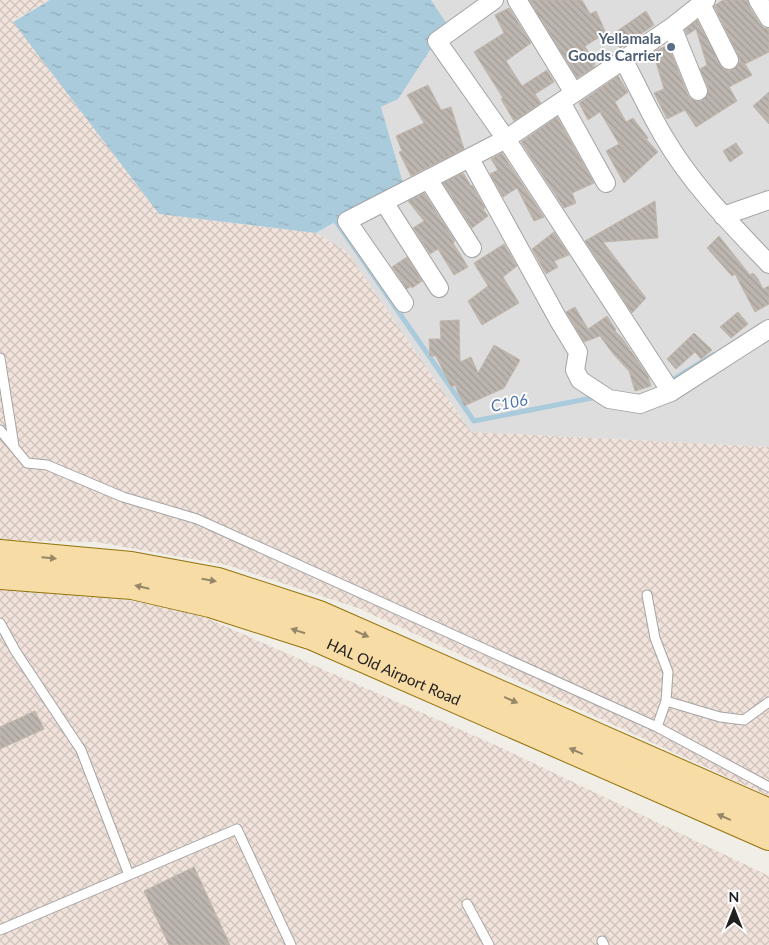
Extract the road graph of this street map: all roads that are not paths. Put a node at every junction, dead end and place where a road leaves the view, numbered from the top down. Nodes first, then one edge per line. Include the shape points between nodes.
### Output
1 (494, 0) edge
2 (517, 0) edge
3 (758, 0) edge
4 (704, 2) edge
5 (769, 18) edge
6 (672, 26) junction
7 (624, 58) junction
8 (730, 60) dead end
9 (698, 91) dead end
10 (568, 98) junction
11 (506, 139) junction
12 (470, 159) junction
13 (428, 179) junction
14 (606, 183) dead end
15 (769, 200) edge
16 (384, 202) junction
17 (723, 216) junction
18 (472, 248) dead end
19 (769, 264) edge
20 (439, 288) dead end
21 (404, 303) dead end
22 (769, 329) edge
23 (0, 358) edge
24 (670, 392) junction
25 (0, 430) edge
26 (14, 447) junction
27 (0, 554) edge
28 (0, 575) edge
29 (647, 595) dead end
30 (0, 623) edge
31 (666, 701) junction
32 (769, 702) edge
33 (657, 727) junction
34 (769, 786) edge
35 (769, 813) edge
36 (769, 836) edge
37 (129, 875) junction
38 (467, 904) dead end
39 (0, 930) edge
40 (291, 945) edge
41 (489, 945) edge

1 - 11 street via 436,41
2 - 10 street
3 - 5 street
4 - 6 street
4 - 8 street
6 - 7 street
6 - 9 street
7 - 10 street
7 - 17 street via 664,137
10 - 11 street
10 - 14 street
11 - 12 street
11 - 24 street
12 - 13 street
12 - 24 street via 578,352 575,370 580,380 609,399 640,404
13 - 16 street
13 - 18 street
15 - 17 street
16 - 20 street
16 - 21 street via 347,221
17 - 19 street
22 - 24 street
23 - 26 lane
25 - 26 lane
26 - 33 lane via 28,463 47,465 123,498 197,519
27 -> 35 main road, HAL Old Airport Road via 131,566 218,582 319,615
36 -> 28 main road, HAL Old Airport Road via 313,636 210,603 132,585
29 - 31 lane via 655,638 668,672
30 - 37 lane via 81,750
31 - 32 lane via 720,717 744,720
31 - 33 lane
33 - 34 lane
37 - 39 lane
37 - 40 lane via 237,829
38 - 41 lane

